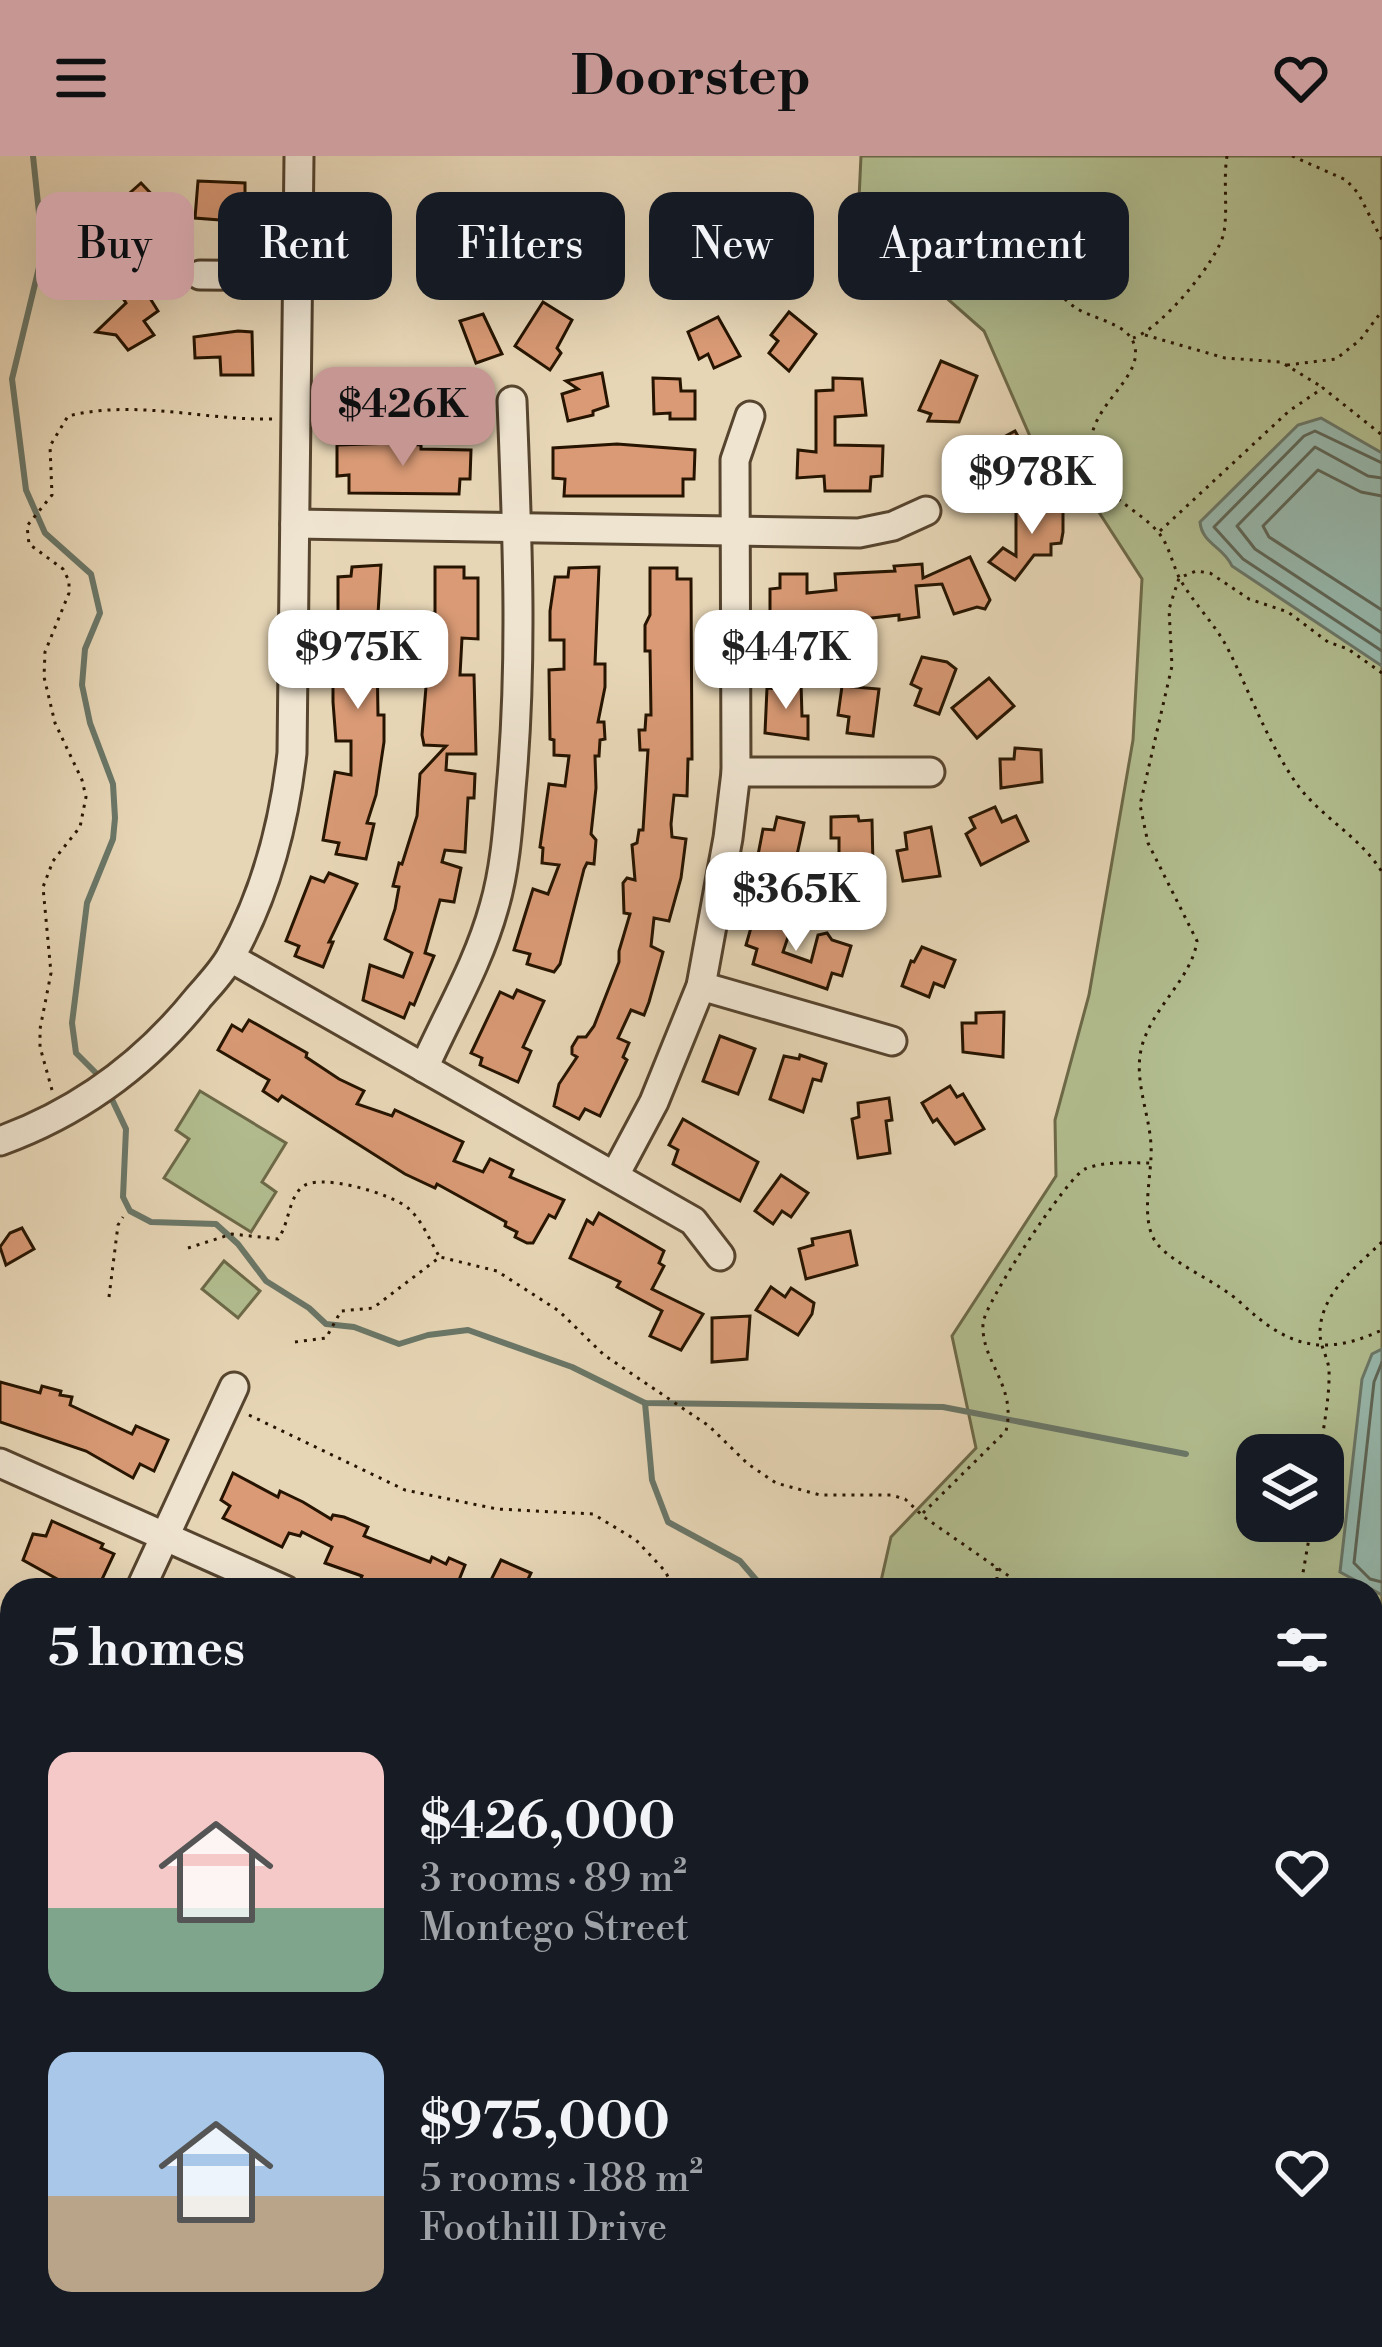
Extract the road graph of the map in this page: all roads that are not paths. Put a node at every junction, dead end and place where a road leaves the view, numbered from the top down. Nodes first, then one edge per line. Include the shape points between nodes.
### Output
1 (299, 156) edge
2 (299, 192) edge
3 (200, 275) dead end
4 (218, 275) edge
5 (297, 300) edge
6 (512, 401) dead end
7 (750, 416) dead end
8 (926, 511) dead end
9 (295, 524) junction
10 (517, 526) junction
11 (735, 532) junction
12 (736, 772) junction
13 (929, 772) dead end
14 (231, 958) junction
15 (701, 986) junction
16 (892, 1041) dead end
17 (424, 1067) junction
18 (0, 1141) edge
19 (615, 1175) junction
20 (720, 1256) dead end
21 (230, 1396) road end
22 (0, 1462) edge
23 (165, 1534) junction
24 (145, 1578) edge
25 (259, 1578) edge

1 - 2 street
3 - 4 street
5 - 9 street
6 - 10 street
7 - 11 street via 735,460
8 - 11 street via 860,532
9 - 10 street
9 - 14 street via 287,794 271,862
10 - 11 street
10 - 17 street via 516,738 495,905 464,992
11 - 12 street
12 - 13 street
12 - 15 street
14 - 17 street
14 - 18 street via 138,1062 63,1114
15 - 16 street
15 - 19 street
17 - 19 street
19 - 20 street via 693,1221
21 - 23 street
22 - 23 street
23 - 24 street
23 - 25 street

